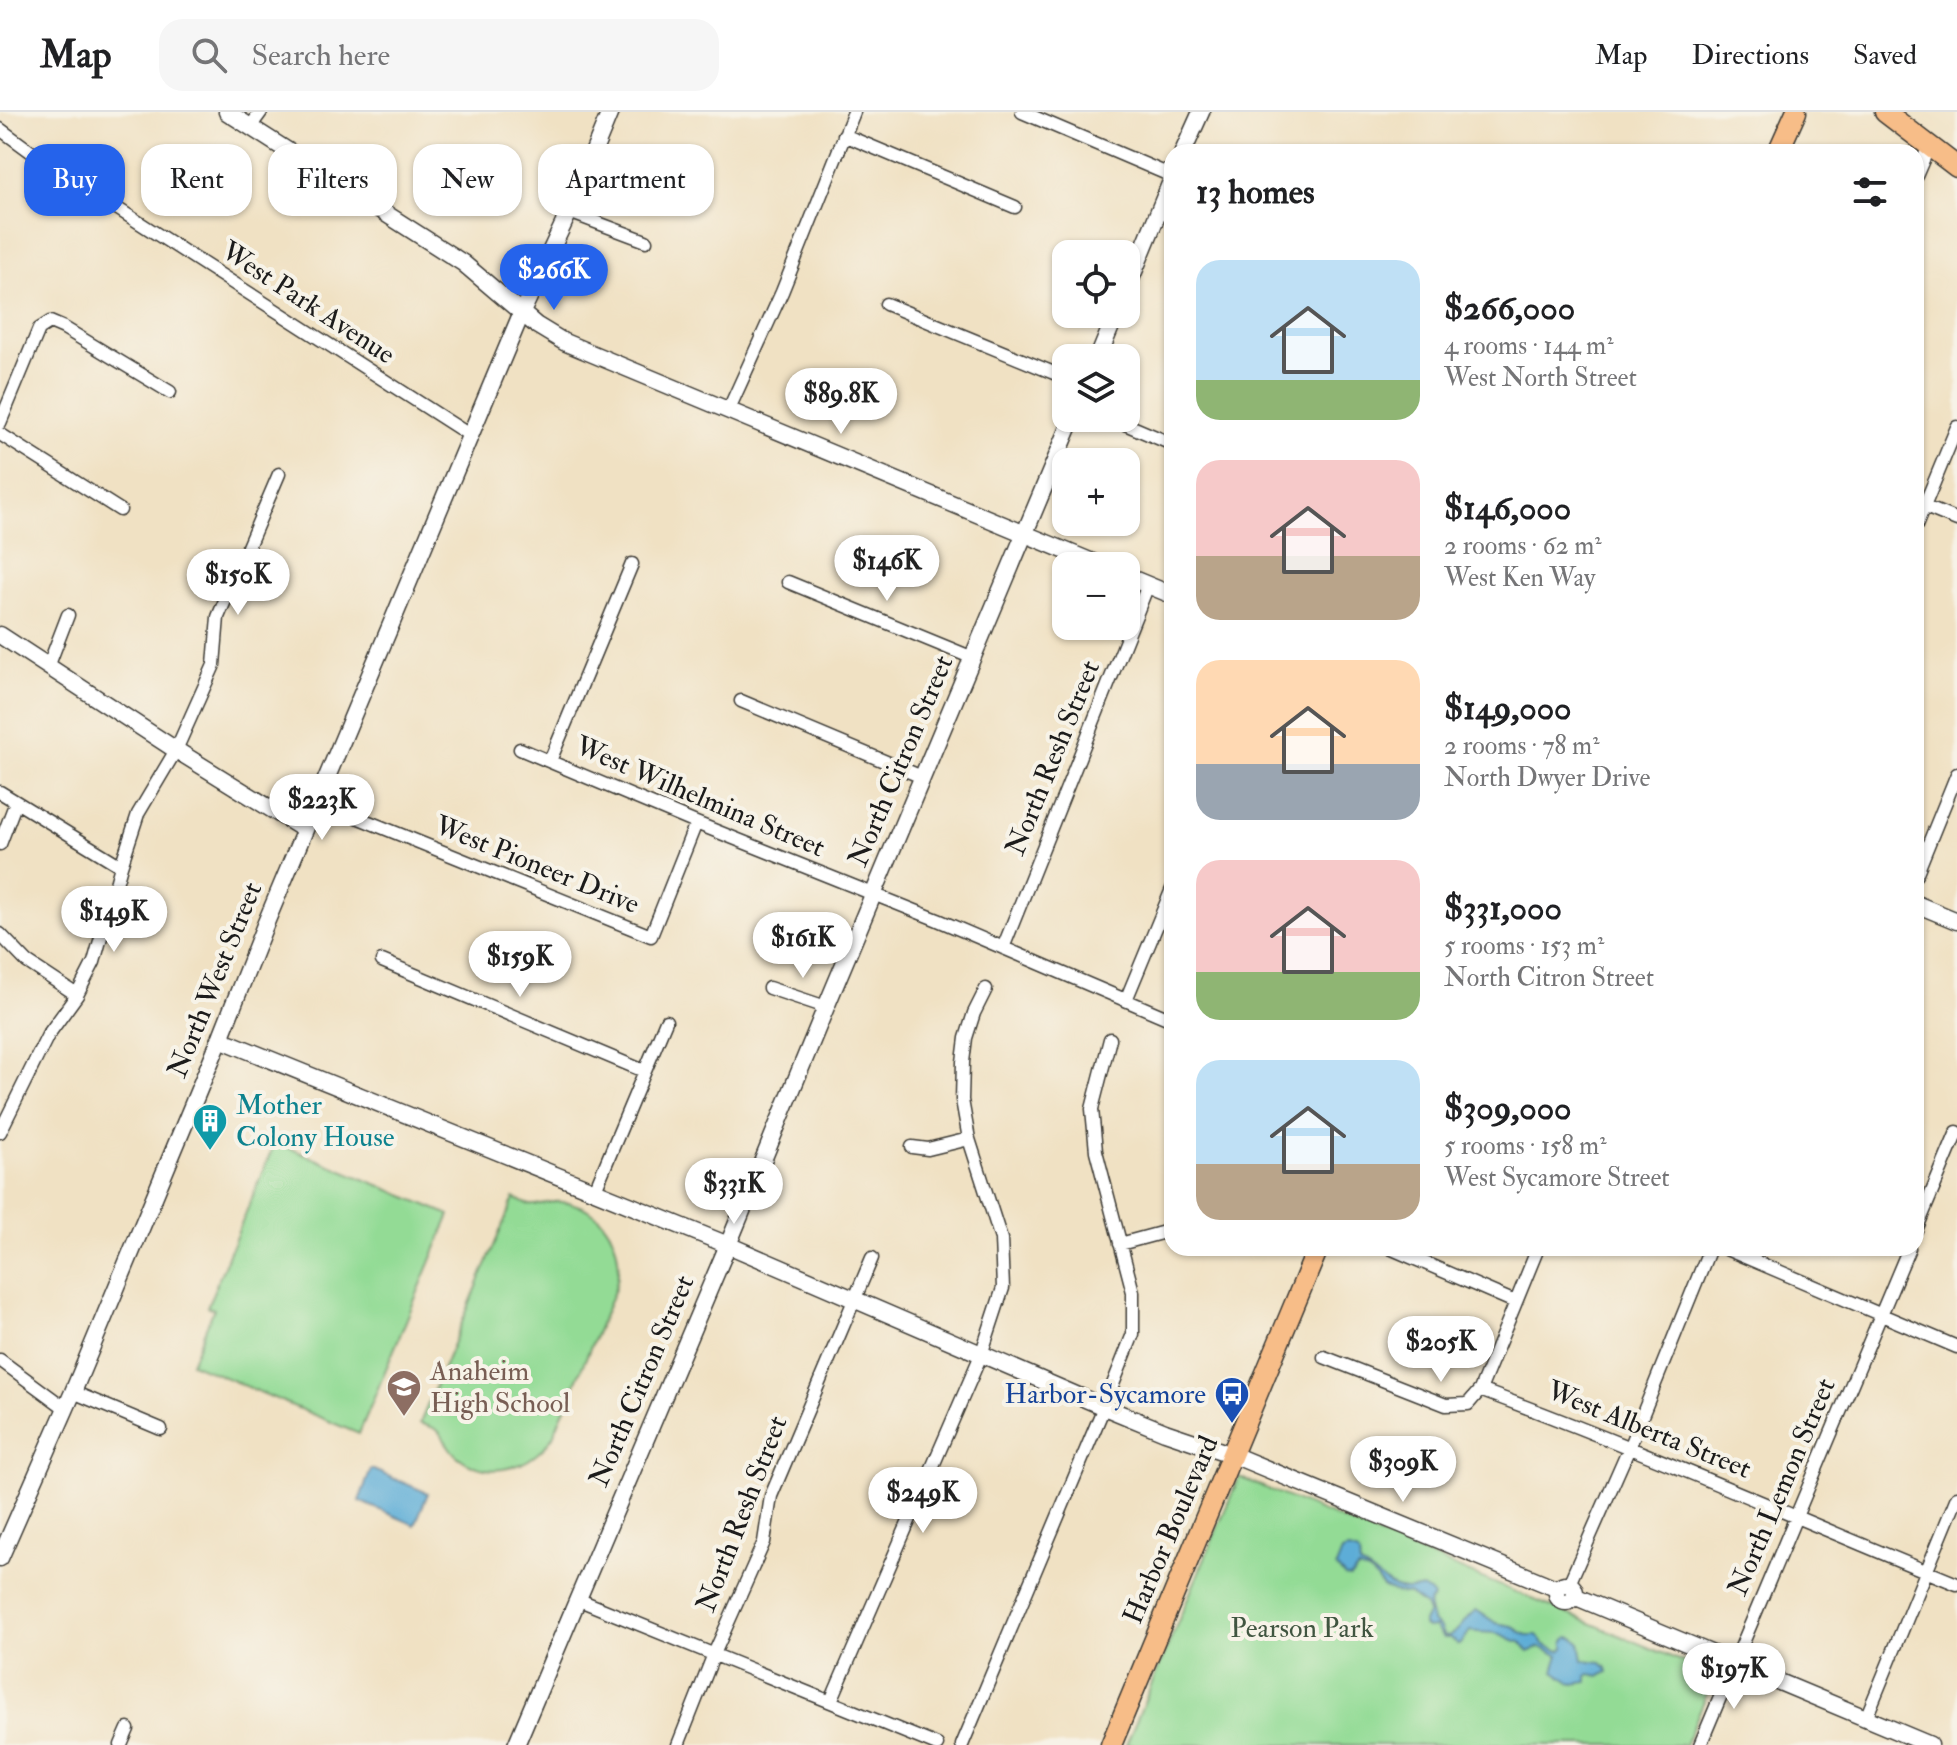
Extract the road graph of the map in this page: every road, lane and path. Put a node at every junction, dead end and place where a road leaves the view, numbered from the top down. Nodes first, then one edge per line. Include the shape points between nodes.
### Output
1 (227, 112) edge
2 (261, 112) edge
3 (610, 112) edge
4 (854, 112) edge
5 (1022, 112) edge
6 (1201, 112) edge
7 (1796, 112) edge
8 (1885, 112) edge
9 (250, 127) junction
10 (0, 129) edge
11 (844, 135) junction
12 (597, 144) edge
13 (1187, 144) edge
14 (1782, 144) edge
15 (1929, 146) junction
16 (1924, 158) edge
17 (1957, 167) edge
18 (1164, 182) edge
19 (1164, 201) edge
20 (1015, 207) dead end
21 (567, 216) edge
22 (580, 216) edge
23 (646, 241) dead end
24 (1140, 258) edge
25 (886, 304) dead end
26 (522, 312) junction
27 (1052, 372) edge
28 (170, 392) dead end
29 (728, 411) junction
30 (0, 423) edge
31 (1957, 427) edge
32 (1140, 430) edge
33 (1067, 432) edge
34 (0, 434) edge
35 (471, 436) junction
36 (1164, 441) edge
37 (279, 474) dead end
38 (1924, 496) edge
39 (1924, 506) edge
40 (120, 510) dead end
41 (1957, 520) edge
42 (1025, 534) junction
43 (1068, 552) edge
44 (632, 564) dead end
45 (788, 582) dead end
46 (1140, 582) edge
47 (1148, 585) junction
48 (1164, 592) edge
49 (68, 615) dead end
50 (0, 635) edge
51 (973, 658) junction
52 (48, 667) junction
53 (741, 701) dead end
54 (520, 749) dead end
55 (176, 750) junction
56 (550, 761) junction
57 (1957, 774) edge
58 (922, 777) junction
59 (0, 792) edge
60 (317, 801) junction
61 (16, 802) junction
62 (696, 823) junction
63 (305, 830) junction
64 (0, 844) edge
65 (1924, 855) edge
66 (121, 866) junction
67 (873, 895) junction
68 (1924, 907) edge
69 (1164, 908) edge
70 (1957, 921) edge
71 (0, 934) edge
72 (1003, 948) junction
73 (382, 961) dead end
74 (769, 988) dead end
75 (986, 989) dead end
76 (77, 995) junction
77 (1126, 1000) junction
78 (826, 1007) junction
79 (1164, 1017) edge
80 (666, 1021) dead end
81 (220, 1039) junction
82 (1110, 1039) dead end
83 (644, 1071) junction
84 (0, 1132) edge
85 (1957, 1132) edge
86 (969, 1139) junction
87 (912, 1147) dead end
88 (595, 1190) junction
89 (1924, 1211) edge
90 (1164, 1232) edge
91 (1120, 1244) junction
92 (728, 1245) junction
93 (1315, 1256) edge
94 (1409, 1256) edge
95 (1535, 1256) edge
96 (1707, 1256) edge
97 (1743, 1256) edge
98 (1906, 1256) edge
99 (872, 1258) dead end
100 (854, 1301) junction
101 (1515, 1302) junction
102 (1881, 1315) junction
103 (1957, 1347) edge
104 (981, 1355) junction
105 (1324, 1357) dead end
106 (0, 1360) edge
107 (1480, 1390) junction
108 (73, 1392) junction
109 (1104, 1407) junction
110 (65, 1408) junction
111 (161, 1429) dead end
112 (1629, 1448) junction
113 (1233, 1455) junction
114 (1957, 1497) edge
115 (1796, 1516) junction
116 (0, 1558) edge
117 (1926, 1571) junction
118 (1957, 1584) edge
119 (1567, 1590) junction
120 (577, 1599) junction
121 (714, 1654) junction
122 (1735, 1662) junction
123 (831, 1701) junction
124 (1866, 1718) junction
125 (128, 1729) dead end
126 (121, 1745) edge
127 (516, 1745) edge
128 (678, 1745) edge
129 (937, 1745) edge
130 (962, 1745) edge
131 (1111, 1745) edge
132 (1700, 1745) edge
133 (1930, 1745) edge

1 - 9 street
2 - 9 street
3 - 12 street, North West Street
4 - 11 street
5 - 18 street
6 - 13 street
7 - 14 main road
8 - 15 main road
9 - 26 street via 463,263
10 - 35 street, West Park Avenue
11 - 20 street
11 - 29 street
15 - 16 street
15 - 17 main road
19 - 24 street
21 - 26 street, North West Street
22 - 23 street
25 - 27 street
26 - 29 street via 564,342
26 - 35 street, North West Street
28 - 30 street via 50,322 39,329
29 - 42 street
31 - 38 street
32 - 36 street
33 - 42 street, North Citron Street
34 - 40 street
35 - 60 street, North West Street
37 - 55 street via 218,617 214,665
39 - 41 street
42 - 43 street
42 - 51 street, North Citron Street
44 - 56 street
45 - 51 street
46 - 47 street
47 - 48 street
47 - 72 street, North Resh Street
49 - 52 street
50 - 52 street
51 - 58 street, North Citron Street
52 - 55 street
53 - 58 street
54 - 56 street, West Wilhelmina Street
55 - 63 street
55 - 66 street via 138,814
56 - 62 street, West Wilhelmina Street
57 - 65 street
58 - 67 street, North Citron Street
59 - 61 street
60 - 62 street, West Pioneer Drive via 651,936
60 - 63 street, North West Street
61 - 64 street
61 - 66 street
62 - 67 street, West Wilhelmina Street
63 - 81 street, North West Street
66 - 76 street via 94,962
67 - 72 street, West Wilhelmina Street
67 - 78 street, North Citron Street
68 - 70 street
69 - 77 street
71 - 76 street via 27,962
72 - 77 street, West Wilhelmina Street
73 - 83 street
74 - 78 street
75 - 86 street via 966,1038 963,1062
76 - 84 street via 48,1035
77 - 79 street, West Wilhelmina Street
78 - 92 street, North Citron Street
80 - 83 street
81 - 88 street
81 - 108 street, North West Street
82 - 91 street via 1092,1109 1096,1151
83 - 88 street
85 - 89 street
86 - 87 street via 928,1149
86 - 104 street via 1001,1239 1003,1288
88 - 92 street
90 - 91 street
91 - 109 street via 1133,1292 1133,1334
92 - 100 street
92 - 120 street, North Citron Street
93 - 113 main road, Harbor Boulevard
94 - 101 street
95 - 101 street
96 - 112 street
97 - 102 street
98 - 102 street, North Lemon Street
99 - 100 street, North Resh Street
100 - 104 street
100 - 121 street, North Resh Street via 771,1496 764,1542
101 - 107 street
102 - 103 street
102 - 115 street, North Lemon Street
104 - 109 street
104 - 123 street
105 - 107 street via 1446,1405 1468,1404
106 - 110 street
107 - 112 street, West Alberta Street
108 - 110 street, North West Street
108 - 111 street
109 - 113 street
109 - 130 street
110 - 116 street, North West Street
112 - 115 street, West Alberta Street
112 - 119 street
113 - 119 street
113 - 131 main road, Harbor Boulevard
114 - 117 street
115 - 117 street, West Alberta Street
115 - 122 street, North Lemon Street
117 - 118 street, West Alberta Street
117 - 124 street
119 - 122 street
120 - 121 street
120 - 127 street, North Citron Street
121 - 123 street
121 - 128 street, North Resh Street
122 - 124 street
122 - 132 street, North Lemon Street
123 - 129 street
124 - 133 street
125 - 126 street

